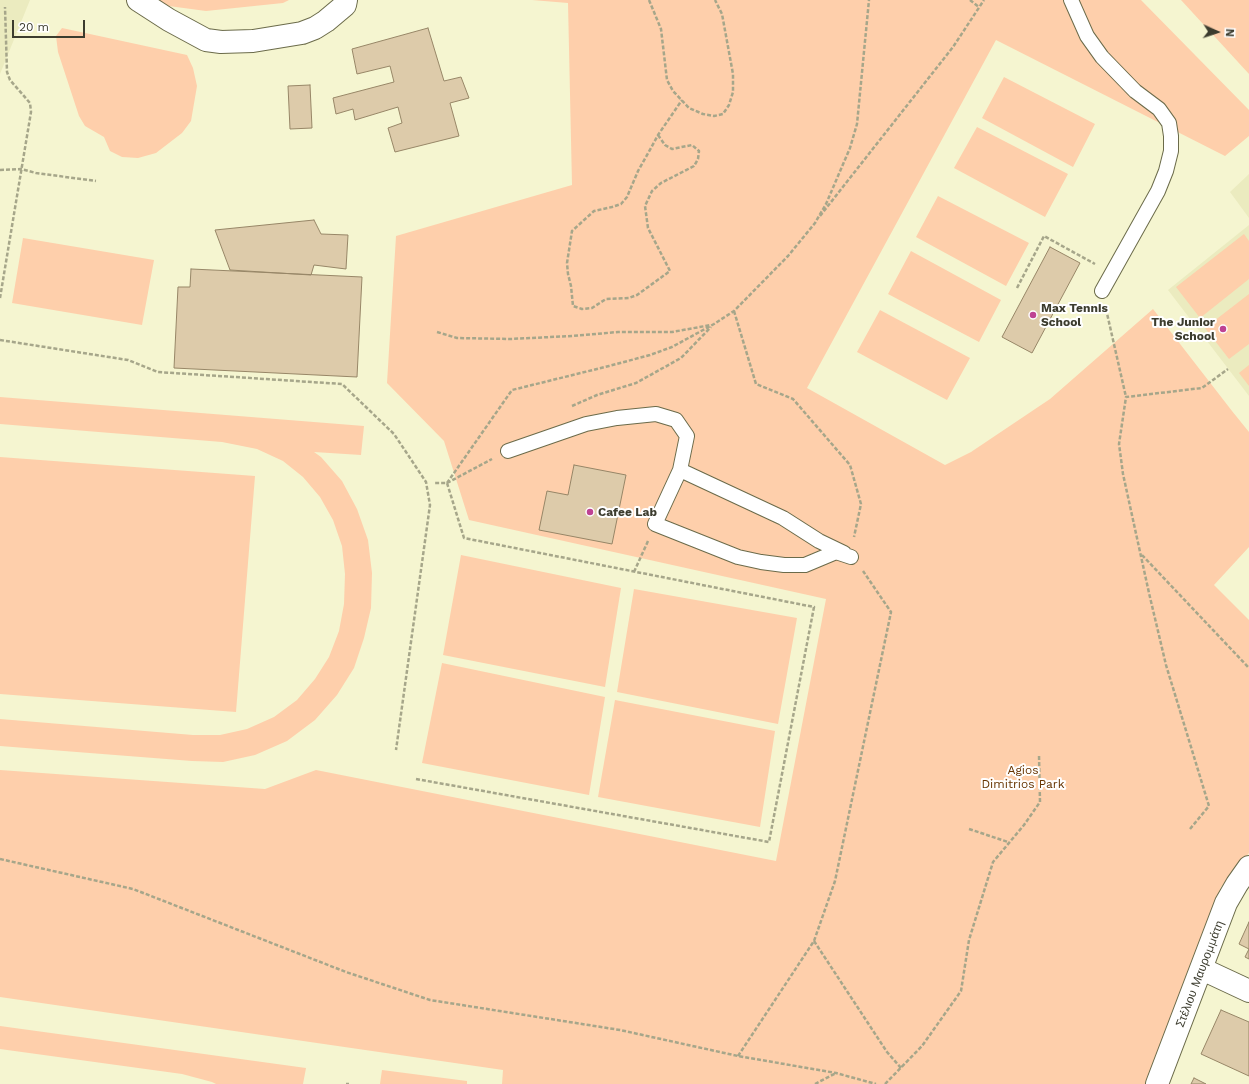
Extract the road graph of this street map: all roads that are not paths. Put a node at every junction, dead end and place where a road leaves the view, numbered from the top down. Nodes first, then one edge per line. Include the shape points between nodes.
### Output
1 (138, 0) edge
2 (346, 0) edge
3 (1071, 0) edge
4 (1102, 291) road end
5 (508, 451) road end
6 (680, 470) junction
7 (1249, 867) edge
8 (1202, 969) junction
9 (1249, 991) edge
10 (1157, 1084) edge

1 - 2 street via 168,20 206,40 221,42 253,41 315,28 345,5
3 - 4 lane via 1088,36 1102,57 1135,91 1159,109 1169,123 1171,136 1171,151 1158,191
5 - 6 lane via 586,424 656,414 676,420 687,436
6 - 6 lane via 783,518 851,557 836,552 805,565 761,562 738,557 655,524
7 - 8 street, Στέλιου Μαυρομμάτη via 1226,903
8 - 9 street
8 - 10 street, Στέλιου Μαυρομμάτη

